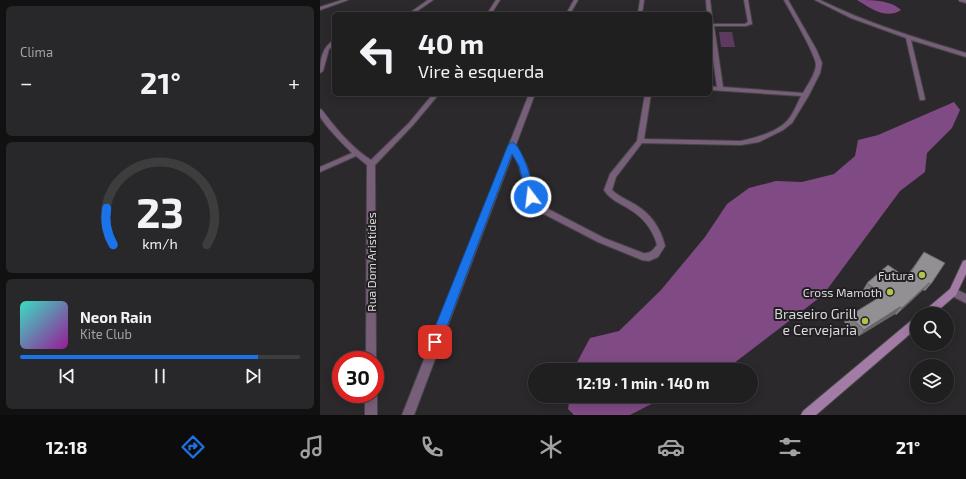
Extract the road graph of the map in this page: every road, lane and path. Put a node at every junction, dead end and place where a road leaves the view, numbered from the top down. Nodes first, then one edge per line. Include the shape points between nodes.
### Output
1 (346, 0) edge
2 (431, 0) edge
3 (498, 0) edge
4 (576, 0) edge
5 (642, 0) edge
6 (708, 0) edge
7 (746, 0) edge
8 (786, 0) edge
9 (817, 0) edge
10 (961, 0) edge
11 (966, 2) edge
12 (320, 9) edge
13 (413, 12) edge
14 (490, 12) edge
15 (569, 12) edge
16 (640, 12) edge
17 (710, 12) edge
18 (712, 25) joint
19 (908, 37) junction
20 (332, 44) edge
21 (966, 55) edge
22 (320, 71) edge
23 (712, 88) edge
24 (720, 89) junction
25 (806, 95) junction
26 (434, 96) edge
27 (531, 96) edge
28 (648, 96) edge
29 (922, 99) dead end
30 (320, 111) edge
31 (640, 141) junction
32 (512, 145) junction
33 (356, 154) junction
34 (371, 164) junction
35 (320, 170) edge
36 (966, 264) edge
37 (952, 292) junction
38 (966, 299) edge
39 (934, 307) edge
40 (910, 328) edge
41 (371, 351) edge
42 (371, 403) edge
43 (371, 415) edge
44 (408, 415) edge
45 (807, 415) edge

1 - 12 street
2 - 13 street
3 - 14 street
4 - 15 street
5 - 16 street
6 - 17 street
7 - 18 street via 750,23
8 - 25 street via 819,63
9 - 19 street via 838,11
10 - 11 street
18 - 24 street via 714,59
19 - 21 street
19 - 29 street
20 - 22 street via 327,48
23 - 24 street
24 - 25 street
25 - 31 street via 790,122 757,140 741,143
26 - 34 street via 411,124
27 - 32 street
28 - 31 street
30 - 33 street via 336,134
31 - 32 street via 613,176 608,190 611,196 634,208 649,220 661,246 650,257 601,240 547,212 531,197 523,166
32 - 44 street
33 - 34 street
33 - 35 street
34 - 41 street, Rua Dom Aristides
36 - 37 street
37 - 38 street
37 - 39 street
40 - 45 street
42 - 43 street

